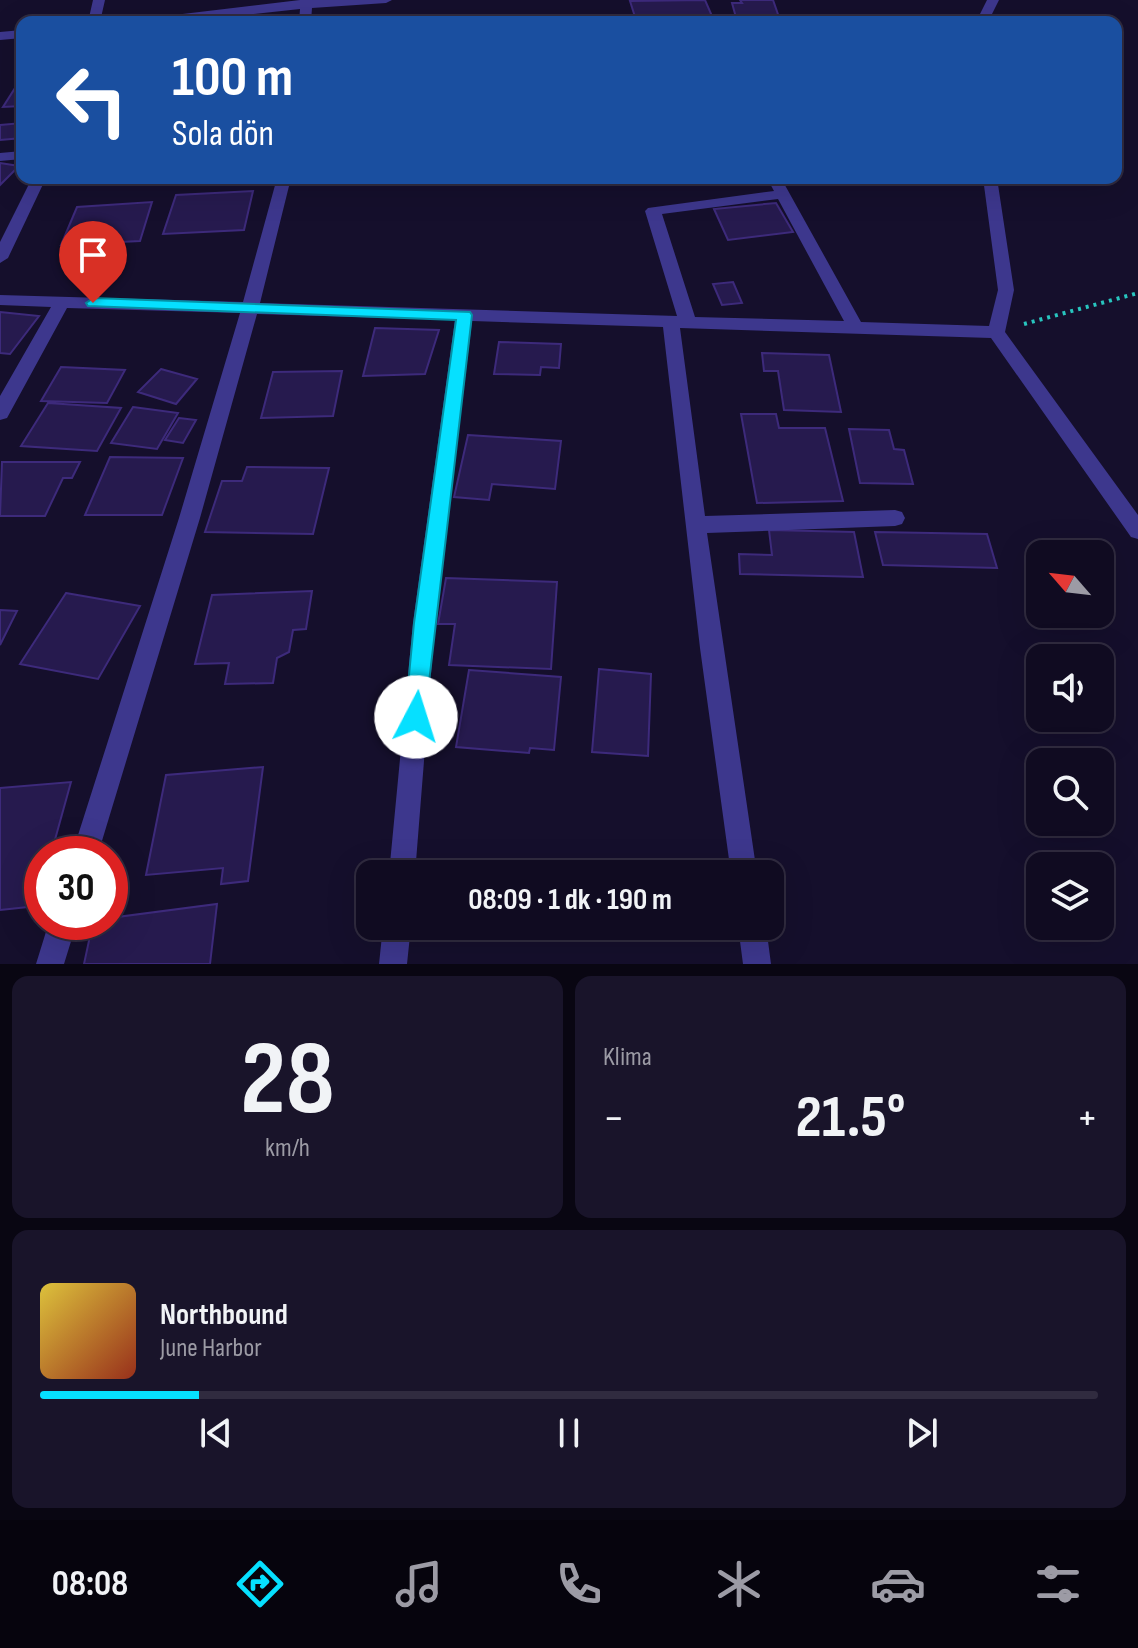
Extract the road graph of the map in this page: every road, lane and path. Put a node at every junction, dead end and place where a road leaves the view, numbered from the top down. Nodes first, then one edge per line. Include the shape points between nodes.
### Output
1 (386, 0) edge
2 (306, 3) edge
3 (199, 16) edge
4 (36, 184) edge
5 (283, 184) edge
6 (777, 184) edge
7 (991, 184) edge
8 (783, 194) junction
9 (0, 258) edge
10 (1138, 293) edge
11 (0, 300) edge
12 (62, 302) junction
13 (252, 307) junction
14 (464, 315) junction
15 (680, 323) junction
16 (856, 328) junction
17 (996, 332) junction
18 (9, 380) edge
19 (0, 413) edge
20 (895, 518) dead end
21 (696, 525) junction
22 (1138, 531) edge
23 (91, 836) edge
24 (403, 860) edge
25 (742, 860) edge
26 (57, 940) edge
27 (396, 940) edge
28 (754, 940) edge
29 (50, 964) edge
30 (393, 964) edge
31 (757, 964) edge

1 - 2 street
2 - 3 street
4 - 9 street
5 - 13 street
6 - 8 street
7 - 17 street via 1006,290
8 - 15 street via 653,211
8 - 16 street
10 - 17 path
11 - 12 street
12 - 13 street
12 - 18 street
13 - 14 street
13 - 23 street
14 - 15 street
14 - 24 street via 424,623
15 - 16 street
15 - 21 street
16 - 17 street
17 - 22 street
18 - 19 street
20 - 21 street
21 - 25 street
26 - 29 street
27 - 30 street
28 - 31 street

